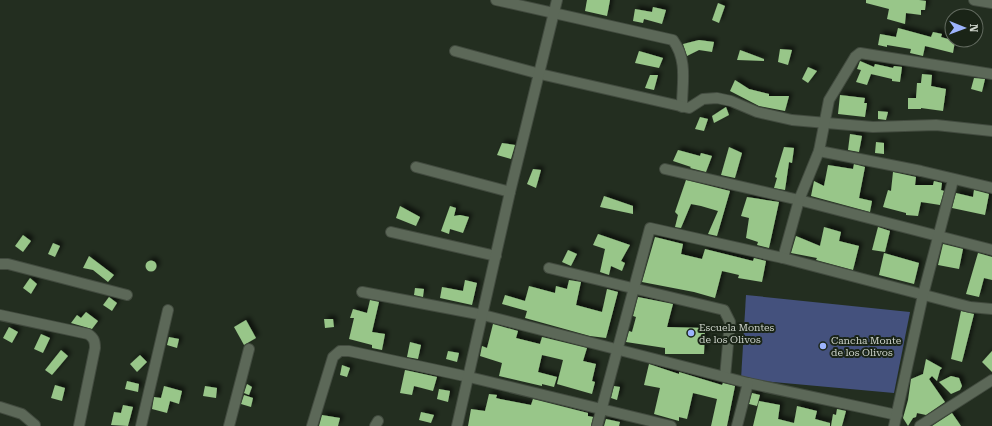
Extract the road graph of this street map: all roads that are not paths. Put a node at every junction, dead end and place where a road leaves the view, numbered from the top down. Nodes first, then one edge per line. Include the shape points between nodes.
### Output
1 (496, 0) edge
2 (558, 0) edge
3 (974, 0) edge
4 (992, 3) edge
5 (555, 12) junction
6 (455, 51) dead end
7 (540, 74) junction
8 (992, 74) edge
9 (682, 107) junction
10 (825, 122) junction
11 (992, 131) edge
12 (819, 151) junction
13 (416, 167) dead end
14 (665, 169) dead end
15 (953, 180) junction
16 (992, 188) edge
17 (510, 192) junction
18 (799, 200) junction
19 (391, 232) dead end
20 (939, 236) junction
21 (992, 250) edge
22 (496, 256) junction
23 (783, 258) junction
24 (0, 264) edge
25 (549, 268) dead end
26 (634, 288) junction
27 (362, 292) dead end
28 (127, 295) dead end
29 (923, 295) junction
30 (992, 309) edge
31 (168, 310) dead end
32 (0, 315) edge
33 (483, 316) junction
34 (249, 350) dead end
35 (619, 350) junction
36 (469, 377) junction
37 (725, 377) junction
38 (992, 380) edge
39 (748, 383) junction
40 (0, 408) edge
41 (602, 411) junction
42 (897, 415) junction
43 (35, 426) edge
44 (79, 426) edge
45 (141, 426) edge
46 (229, 426) edge
47 (312, 426) edge
48 (457, 426) edge
49 (597, 426) edge
50 (671, 426) edge
51 (737, 426) edge
52 (894, 426) edge
53 (920, 426) edge

1 - 5 street
2 - 5 street
3 - 4 street
5 - 7 street
5 - 9 street via 673,40 681,54 684,72
6 - 7 street
7 - 9 street
7 - 17 street
8 - 10 street via 860,53 829,100
9 - 10 street via 689,108 702,99 717,98 792,120
10 - 11 street via 873,126 936,125
10 - 12 street
12 - 15 street via 921,171
12 - 18 street
13 - 17 street
14 - 18 street
15 - 16 street
15 - 20 street
17 - 22 street
18 - 20 street
18 - 23 street
19 - 22 street
20 - 21 street
20 - 29 street
22 - 33 street
23 - 26 street via 650,228
23 - 29 street
24 - 28 street
25 - 26 street
26 - 35 street
26 - 37 street via 724,310 730,322
27 - 33 street
29 - 30 street via 970,307
29 - 42 street
31 - 45 street
32 - 44 street via 92,337 96,348
33 - 35 street
33 - 36 street
34 - 46 street
35 - 37 street
35 - 41 street
36 - 41 street
36 - 47 street via 340,351 333,357
36 - 48 street
37 - 39 street
38 - 53 street
39 - 42 street
39 - 51 street
40 - 43 street via 22,414
41 - 49 street
41 - 50 street
42 - 52 street

